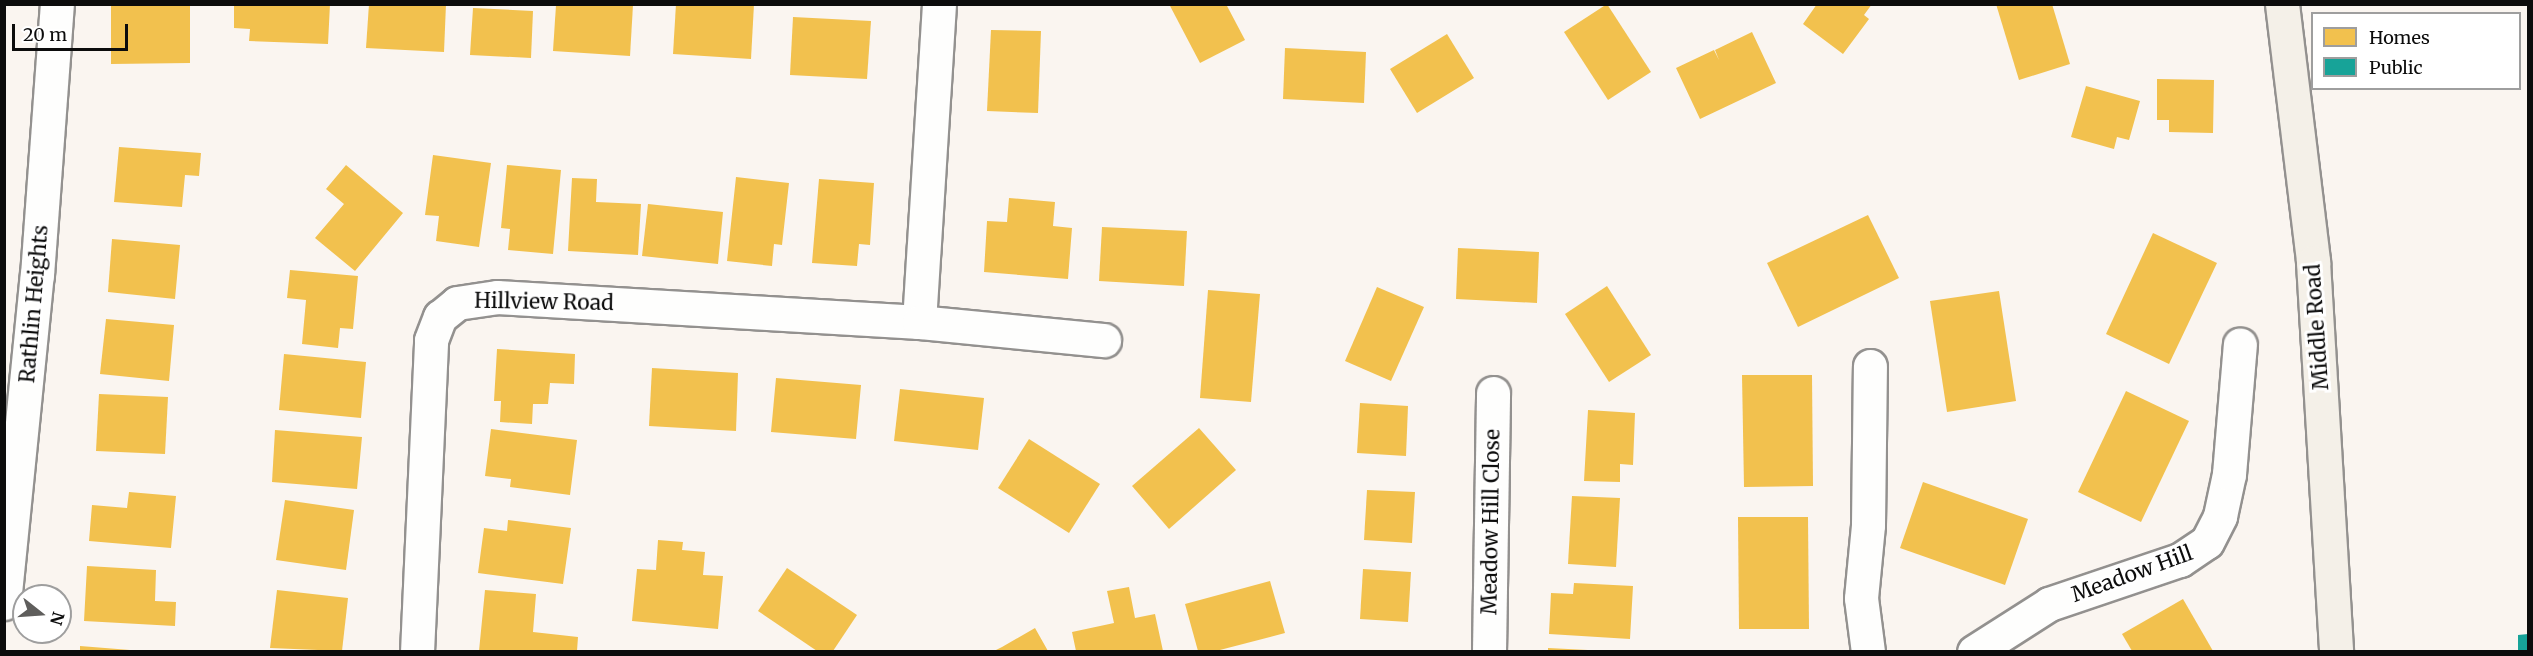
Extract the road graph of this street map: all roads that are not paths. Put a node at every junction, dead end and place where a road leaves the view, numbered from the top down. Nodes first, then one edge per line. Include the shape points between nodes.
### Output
1 (57, 4) edge
2 (939, 4) edge
3 (2282, 4) edge
4 (919, 322) junction
5 (1104, 340) dead end
6 (2240, 344) dead end
7 (1870, 366) dead end
8 (1494, 393) dead end
9 (4, 603) edge
10 (417, 651) edge
11 (1489, 651) edge
12 (1868, 651) edge
13 (1974, 651) edge
14 (2336, 651) edge

1 - 9 street, Rathlin Heights via 37,275
2 - 4 street
3 - 14 main road, Middle Road via 2313,262
4 - 5 street, Hillview Road
4 - 10 street, Hillview Road via 497,297 469,299 448,308 434,325 431,340
6 - 13 street, Meadow Hill via 2229,474 2220,516 2207,542 2180,560 2049,604
7 - 12 street via 1868,525 1861,598
8 - 11 street, Meadow Hill Close

